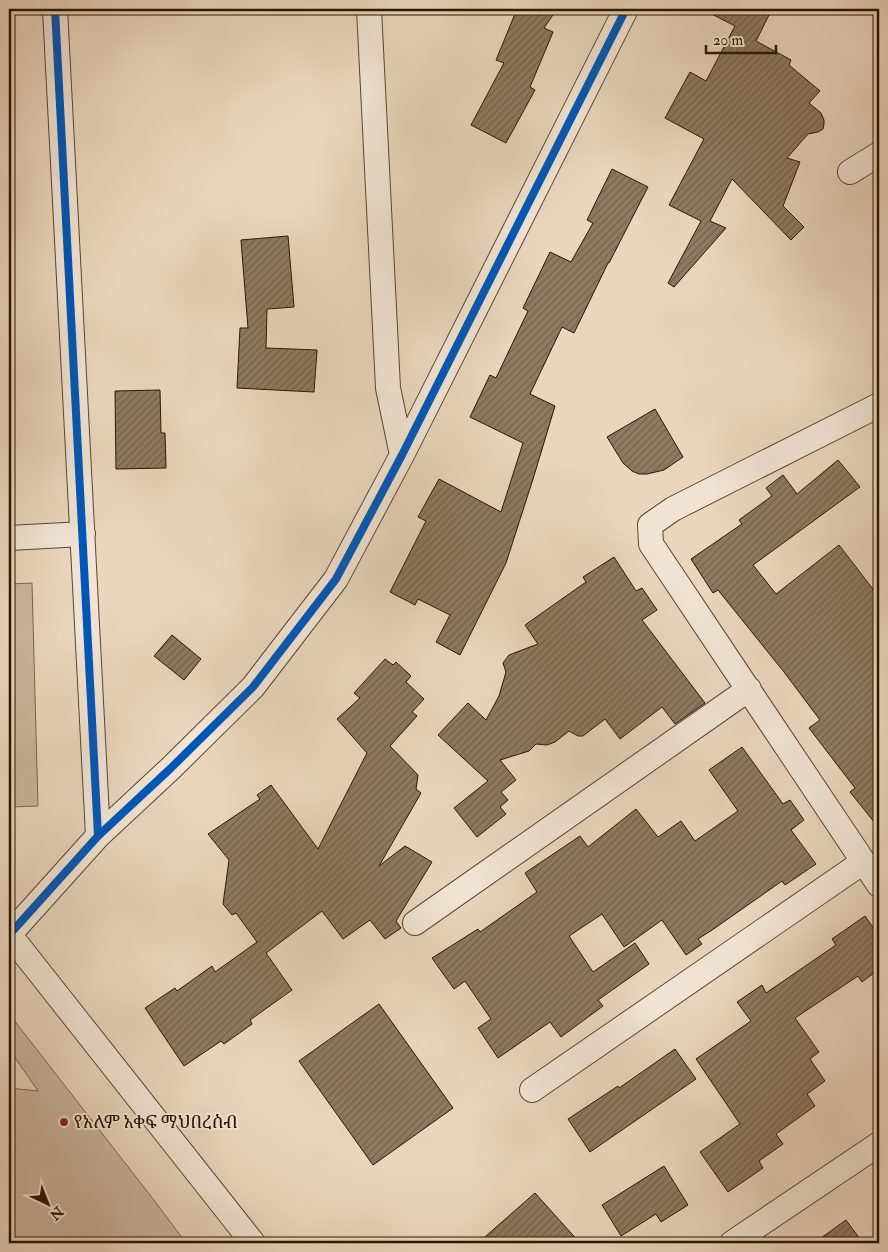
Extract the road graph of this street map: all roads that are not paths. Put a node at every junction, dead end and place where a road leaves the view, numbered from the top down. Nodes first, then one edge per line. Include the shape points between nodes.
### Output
1 (55, 9) edge
2 (369, 9) edge
3 (626, 9) edge
4 (879, 154) edge
5 (850, 172) dead end
6 (879, 405) edge
7 (402, 454) junction
8 (83, 534) junction
9 (9, 538) edge
10 (748, 689) junction
11 (98, 836) junction
12 (863, 862) junction
13 (879, 885) edge
14 (415, 924) dead end
15 (9, 934) edge
16 (532, 1090) dead end
17 (879, 1144) edge
18 (253, 1243) edge
19 (732, 1243) edge

1 - 8 street
2 - 7 street via 388,388
3 - 7 street
4 - 5 street
6 - 10 street via 673,509 650,525 651,544
7 - 11 street via 336,580 253,687
8 - 9 street
8 - 11 street
10 - 12 street
10 - 14 street
11 - 15 street
12 - 13 street
12 - 16 street
15 - 18 street
17 - 19 street

